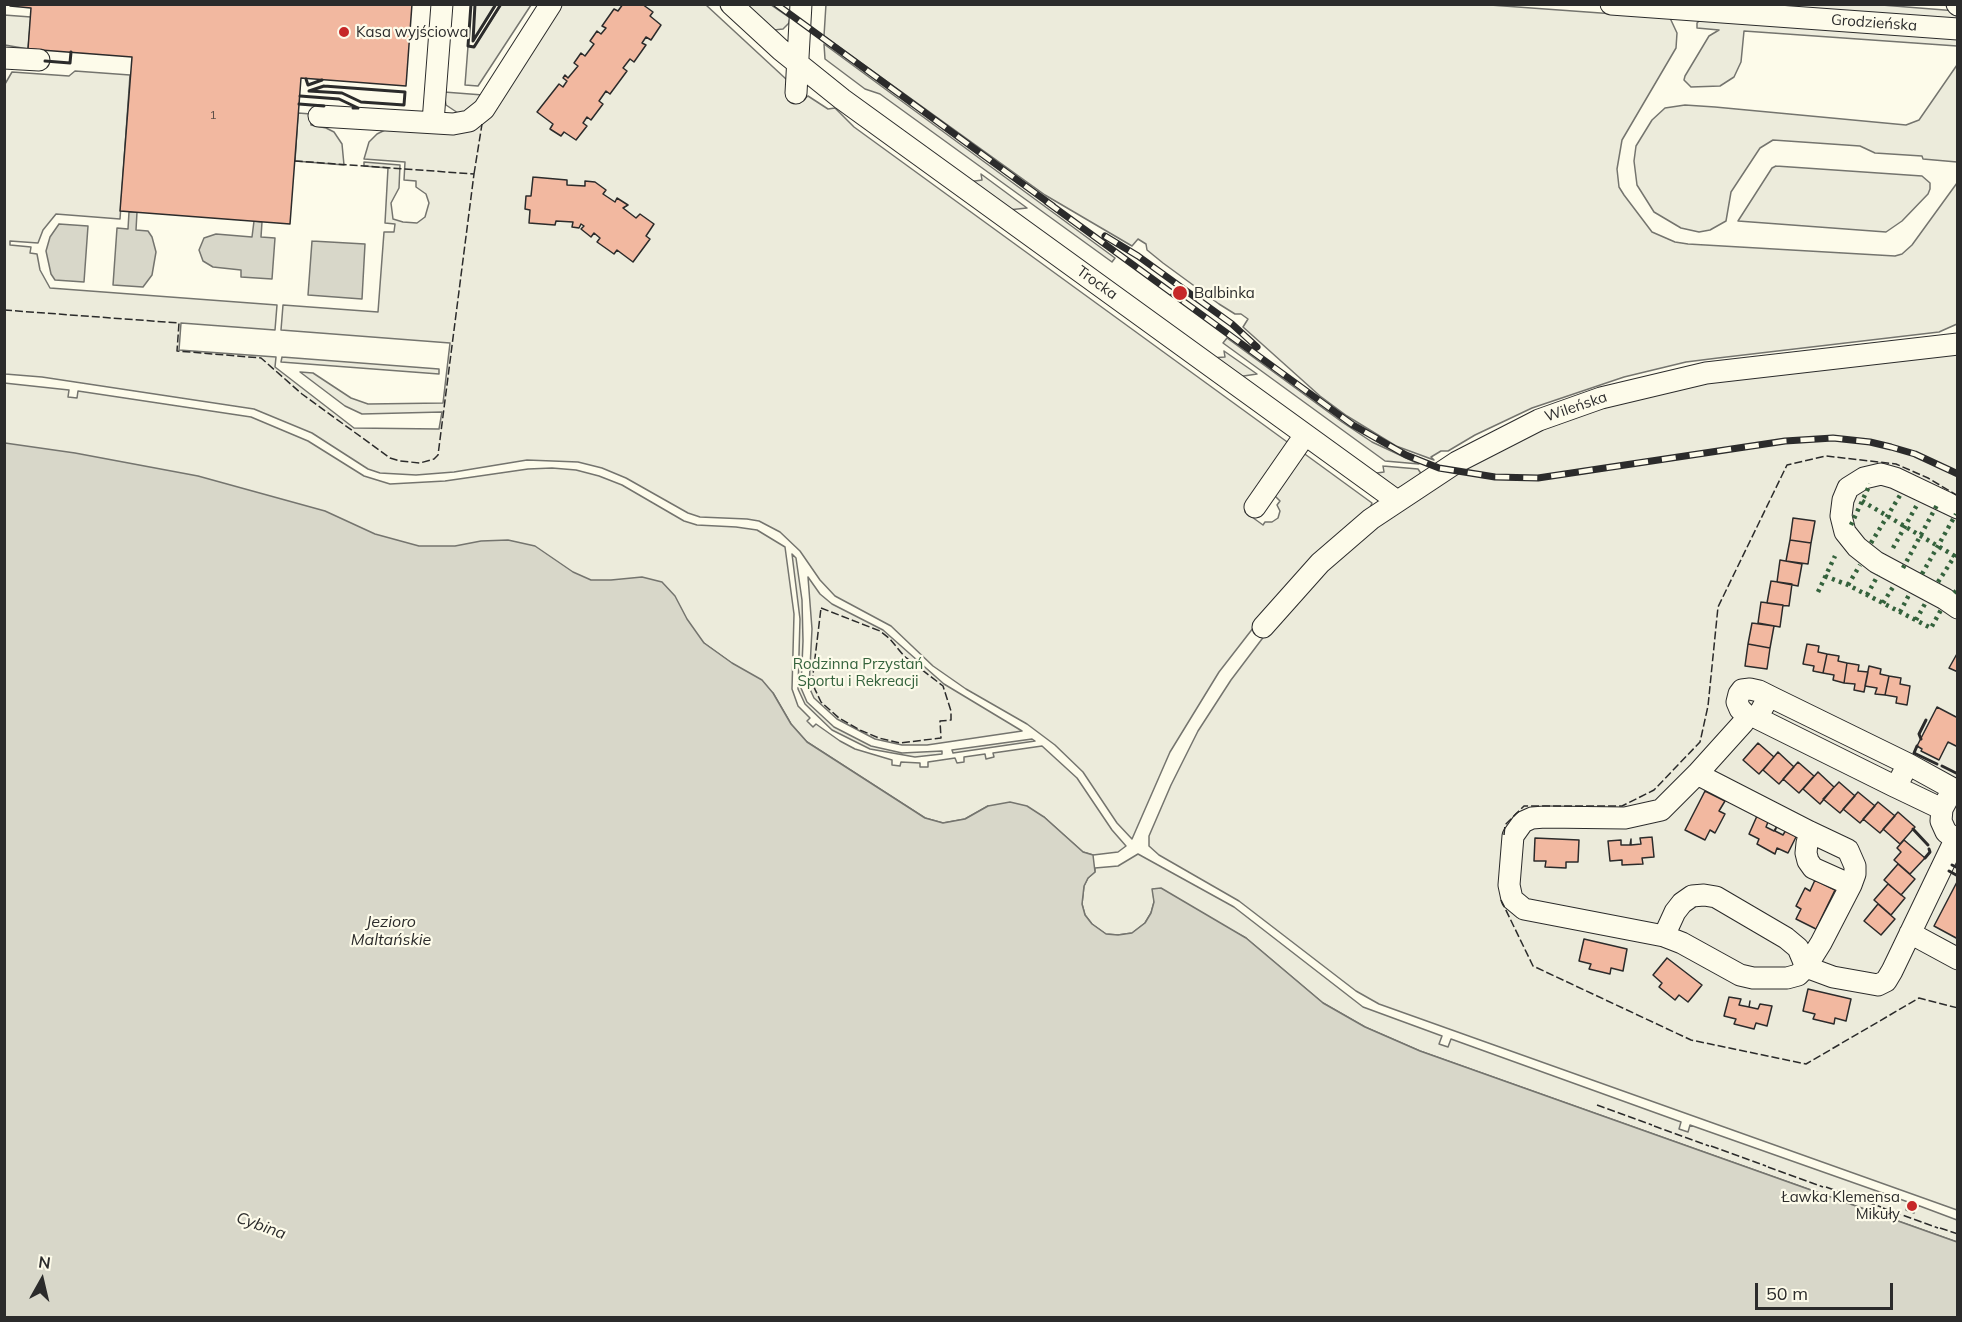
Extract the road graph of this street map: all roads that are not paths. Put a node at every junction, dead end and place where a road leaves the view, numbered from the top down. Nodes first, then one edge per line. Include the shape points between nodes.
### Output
1 (442, 4) edge
2 (551, 4) edge
3 (731, 4) edge
4 (801, 4) edge
5 (1621, 5) edge
6 (1958, 29) edge
7 (4, 58) edge
8 (39, 60) dead end
9 (798, 64) junction
10 (796, 93) dead end
11 (319, 116) dead end
12 (433, 122) junction
13 (1958, 344) edge
14 (1305, 435) junction
15 (1397, 501) junction
16 (1255, 507) dead end
17 (1958, 508) edge
18 (1958, 608) edge
19 (1263, 627) dead end
20 (1752, 717) junction
21 (1908, 764) junction
22 (1697, 774) junction
23 (1896, 788) junction
24 (1957, 791) edge
25 (1942, 809) junction
26 (1810, 832) junction
27 (1956, 841) edge
28 (1851, 885) junction
29 (1910, 933) junction
30 (1664, 936) junction
31 (1958, 958) edge
32 (1806, 967) junction

1 - 12 street
2 - 12 street via 479,114 468,121
3 - 9 street, Trocka
4 - 9 street
5 - 6 street, Grodzieńska
7 - 8 street
9 - 10 street
9 - 14 street, Trocka
11 - 12 street
13 - 15 street, Wileńska via 1706,373 1601,398 1510,434 1451,465
14 - 15 street, Trocka
14 - 16 street
15 - 19 street, Wileńska via 1320,563
17 - 18 street via 1881,474 1848,488 1841,516 1845,532 1857,547
20 - 21 street via 1769,696
20 - 22 street
20 - 23 street
21 - 23 street
21 - 24 street
22 - 26 street
22 - 30 street via 1661,810 1625,818 1532,818 1523,822 1513,836 1509,892 1517,905
23 - 25 street
24 - 25 street
25 - 27 street via 1941,821
26 - 28 street via 1848,850 1855,866
26 - 28 street via 1806,853 1813,868
27 - 29 street
28 - 32 street
29 - 31 street
29 - 32 street via 1886,981 1878,985 1833,977
30 - 32 street via 1753,978 1787,978
30 - 32 street via 1682,903 1692,896 1716,897 1786,938 1798,948

